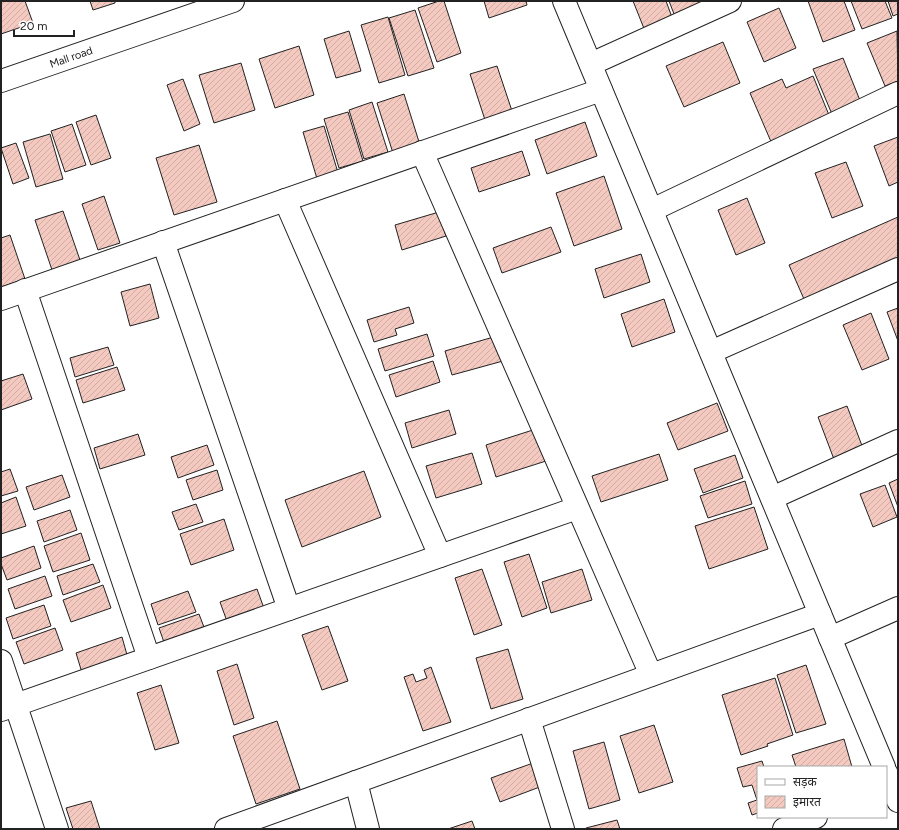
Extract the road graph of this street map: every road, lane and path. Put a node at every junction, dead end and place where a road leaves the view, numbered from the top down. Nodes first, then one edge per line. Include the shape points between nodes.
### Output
1 (232, 1) edge
2 (564, 1) edge
3 (730, 1) edge
4 (591, 64) junction
5 (1, 81) edge
6 (601, 90) junction
7 (898, 93) edge
8 (422, 152) junction
9 (285, 200) junction
10 (652, 210) junction
11 (163, 242) junction
12 (898, 269) edge
13 (25, 290) junction
14 (1, 299) edge
15 (711, 352) junction
16 (898, 441) edge
17 (772, 498) junction
18 (578, 508) junction
19 (440, 556) junction
20 (898, 608) edge
21 (289, 609) junction
22 (820, 614) junction
23 (830, 638) junction
24 (149, 658) junction
25 (1, 661) edge
26 (651, 675) junction
27 (8, 707) edge
28 (529, 719) junction
29 (884, 766) edge
30 (356, 782) junction
31 (813, 818) edge
32 (58, 829) edge
33 (226, 829) edge
34 (368, 829) edge
35 (563, 829) edge
36 (784, 829) edge

1 - 5 street, Mall road
2 - 4 street
3 - 4 street
4 - 6 street
6 - 8 street
6 - 10 street
7 - 10 street
8 - 9 street
8 - 18 street
9 - 11 street
9 - 19 street
10 - 15 street
11 - 13 street
11 - 21 street
12 - 15 street
13 - 14 street
13 - 24 street
15 - 17 street
16 - 17 street
17 - 22 street
18 - 19 street
18 - 26 street
19 - 21 street
20 - 23 street
21 - 24 street
22 - 23 street
22 - 26 street
23 - 29 street
24 - 27 street
25 - 27 street
26 - 28 street
27 - 32 street
28 - 30 street
28 - 35 street
30 - 33 street
30 - 34 street
31 - 36 street

